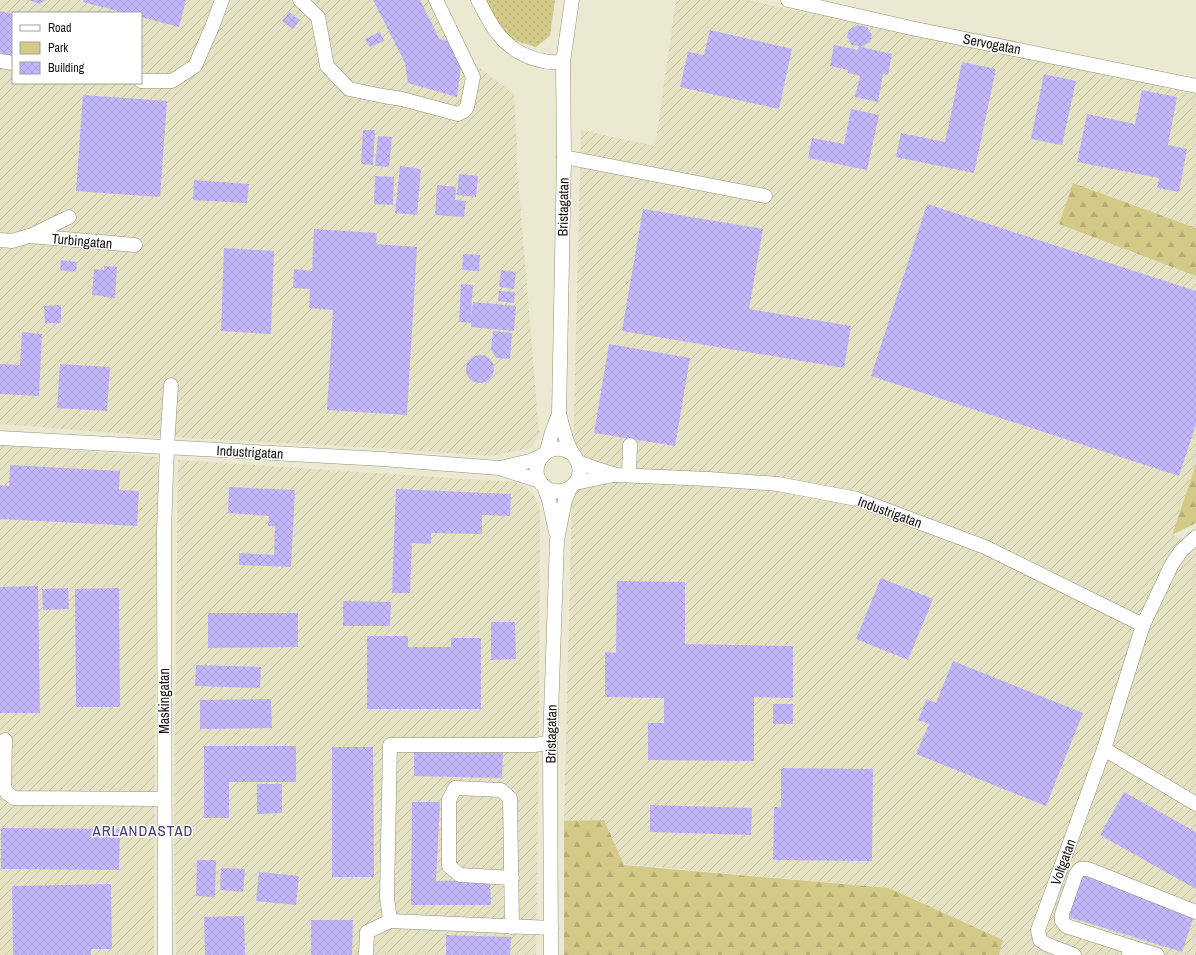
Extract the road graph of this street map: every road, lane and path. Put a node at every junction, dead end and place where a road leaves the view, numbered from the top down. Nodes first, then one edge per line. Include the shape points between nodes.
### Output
1 (222, 0) edge
2 (300, 0) edge
3 (436, 0) edge
4 (478, 0) edge
5 (572, 0) edge
6 (788, 0) edge
7 (0, 61) edge
8 (563, 62) junction
9 (12, 63) edge
10 (142, 81) edge
11 (1196, 86) edge
12 (564, 157) junction
13 (765, 196) dead end
14 (69, 217) dead end
15 (29, 236) junction
16 (0, 240) edge
17 (135, 245) dead end
18 (172, 385) dead end
19 (558, 414) junction
20 (0, 438) edge
21 (630, 446) dead end
22 (167, 447) junction
23 (544, 454) junction
24 (576, 458) junction
25 (499, 468) junction
26 (622, 475) junction
27 (542, 484) junction
28 (573, 485) junction
29 (1196, 537) edge
30 (557, 540) junction
31 (1143, 625) junction
32 (5, 740) dead end
33 (550, 743) junction
34 (1104, 749) junction
35 (164, 799) junction
36 (1196, 804) edge
37 (512, 878) junction
38 (1196, 912) edge
39 (390, 921) junction
40 (512, 927) junction
41 (551, 928) junction
42 (1130, 951) edge
43 (1055, 952) edge
44 (165, 955) edge
45 (366, 955) edge
46 (551, 955) edge
47 (1074, 955) edge
48 (1157, 955) edge

1 - 10 street via 194,66 172,81
2 - 3 street via 318,17 327,66 349,89 402,99 458,114 464,112 467,107 473,77
4 - 8 street via 490,23 508,45 527,56 545,62
5 - 8 street, Bristagatan
6 - 11 street, Servogatan via 911,28
7 - 9 street
8 - 12 street, Bristagatan
12 - 13 street
12 - 19 street, Bristagatan
14 - 15 street, Turbingatan
15 - 16 street, Turbingatan via 12,241
15 - 17 street, Turbingatan
18 - 22 street, Maskingatan
19 - 23 street, Bristagatan
19 - 24 street, Bristagatan via 568,445
20 - 22 street, Industrigatan
21 - 26 street
22 - 25 street, Industrigatan
22 - 35 street, Maskingatan via 164,532
23 - 24 street via 561,449
23 - 25 street, Industrigatan via 530,461
23 - 27 street, Bristagatan via 536,468
24 - 26 street, Industrigatan via 597,469
24 - 28 street, Bristagatan via 580,469
25 - 27 street, Industrigatan
26 - 28 street, Industrigatan
26 - 31 street, Industrigatan via 778,484 856,499 985,547
27 - 28 street via 549,490 556,491 563,491
27 - 30 street, Bristagatan via 551,507
28 - 30 street, Bristagatan via 565,500
29 - 31 street, Voltgatan via 1172,564
30 - 33 street, Bristagatan
31 - 34 street, Voltgatan
32 - 35 street via 4,787 14,798
33 - 39 street via 390,745 386,897
33 - 41 street, Bristagatan
34 - 36 street
34 - 43 street, Voltgatan via 1038,930 1040,940
35 - 44 street, Maskingatan
37 - 37 street via 510,798 501,790 455,788 449,800 449,866 460,876
37 - 40 street
38 - 42 street via 1088,869 1080,870 1076,874 1062,914 1062,922 1066,926
39 - 40 street
39 - 45 street via 367,932
40 - 41 street
41 - 46 street, Bristagatan
42 - 48 street
43 - 47 street, Voltgatan

